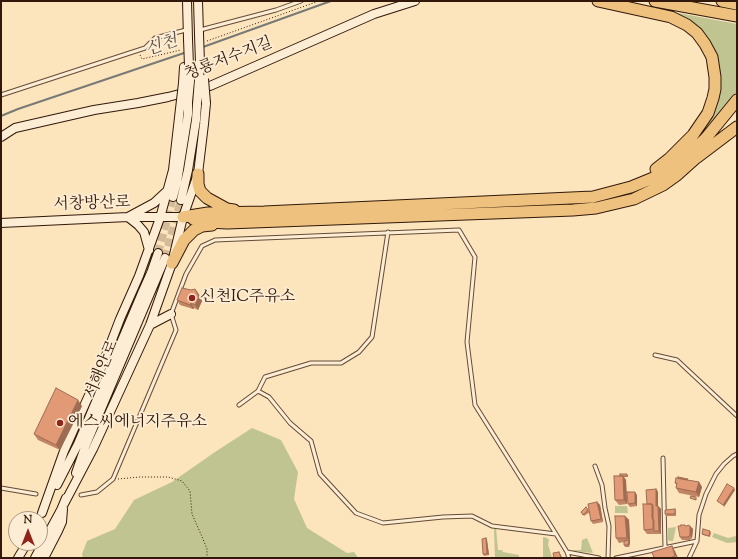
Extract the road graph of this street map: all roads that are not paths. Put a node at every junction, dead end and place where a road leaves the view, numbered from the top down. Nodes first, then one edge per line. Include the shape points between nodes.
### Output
1 (187, 1) edge
2 (198, 1) edge
3 (301, 1) edge
4 (415, 1) edge
5 (598, 1) edge
6 (655, 1) edge
7 (722, 1) edge
8 (737, 4) edge
9 (737, 16) edge
10 (188, 29) junction
11 (199, 32) junction
12 (1, 95) edge
13 (737, 100) edge
14 (202, 103) junction
15 (737, 108) edge
16 (737, 127) edge
17 (1, 137) edge
18 (696, 158) junction
19 (198, 174) junction
20 (631, 187) junction
21 (174, 196) junction
22 (264, 212) junction
23 (128, 217) junction
24 (184, 217) junction
25 (160, 218) junction
26 (1, 223) edge
27 (227, 223) junction
28 (388, 232) junction
29 (148, 250) junction
30 (165, 258) junction
31 (171, 314) junction
32 (150, 325) junction
33 (655, 355) dead end
34 (258, 391) junction
35 (239, 405) dead end
36 (737, 416) edge
37 (737, 454) edge
38 (663, 458) dead end
39 (595, 466) dead end
40 (1, 488) edge
41 (36, 494) dead end
42 (81, 495) dead end
43 (64, 505) junction
44 (43, 511) edge
45 (44, 511) edge
46 (556, 534) junction
47 (697, 541) junction
48 (665, 547) junction
49 (567, 552) junction
50 (35, 558) edge
51 (44, 558) edge
52 (569, 558) edge
53 (599, 558) edge
54 (608, 558) edge
55 (616, 558) edge
56 (689, 558) edge

1 - 10 main road
2 - 11 main road
3 - 11 lane
4 - 17 main road, 청룡저수지길 via 374,14 210,86 15,128
5 - 20 highway via 671,18 687,25 697,33 712,57 715,89 708,113 693,135 670,158
6 - 9 highway
7 - 8 highway
10 - 12 lane via 155,38 145,48
10 - 21 main road, bridge via 185,101 188,114
11 - 14 main road, bridge
13 - 20 highway via 706,138 683,160 653,178
14 - 19 main road via 204,124
14 - 21 main road via 196,120 189,164
15 - 18 highway
16 - 18 highway
18 - 27 highway via 663,185 634,199 596,208
19 - 22 highway via 200,191 207,198 227,209
19 - 24 main road
20 - 22 highway via 593,197
21 - 23 main road
21 - 25 main road
22 - 24 highway
23 - 25 main road, 서창방산로
23 - 26 main road, 서창방산로
23 - 29 main road via 144,232
24 - 25 main road, 서창방산로
24 - 27 highway
24 - 30 main road
25 - 29 main road
27 - 30 highway via 202,226 194,230
28 - 31 lane via 215,240 202,246 186,274
28 - 34 lane via 372,337 359,352 340,363 311,363 265,377
28 - 46 lane via 459,230 475,257 467,342 475,405
29 - 44 main road via 102,366 64,452
30 - 32 main road
30 - 43 main road, 서해안로 via 85,447
30 - 45 main road, 서해안로 via 151,273 78,444
31 - 32 main road
31 - 42 lane via 176,330 113,479 97,492
32 - 43 main road via 93,449
33 - 36 lane via 677,360
34 - 35 lane
34 - 46 lane via 269,397 290,423 311,441 320,474 356,513 383,523 472,516 492,526
37 - 47 lane via 716,474 699,515
38 - 48 lane
39 - 54 lane via 602,485 608,526
40 - 41 lane
43 - 50 main road, 서해안로
43 - 51 main road via 62,522
46 - 49 lane
47 - 48 lane
47 - 56 lane
48 - 55 lane
49 - 52 lane
49 - 53 lane

